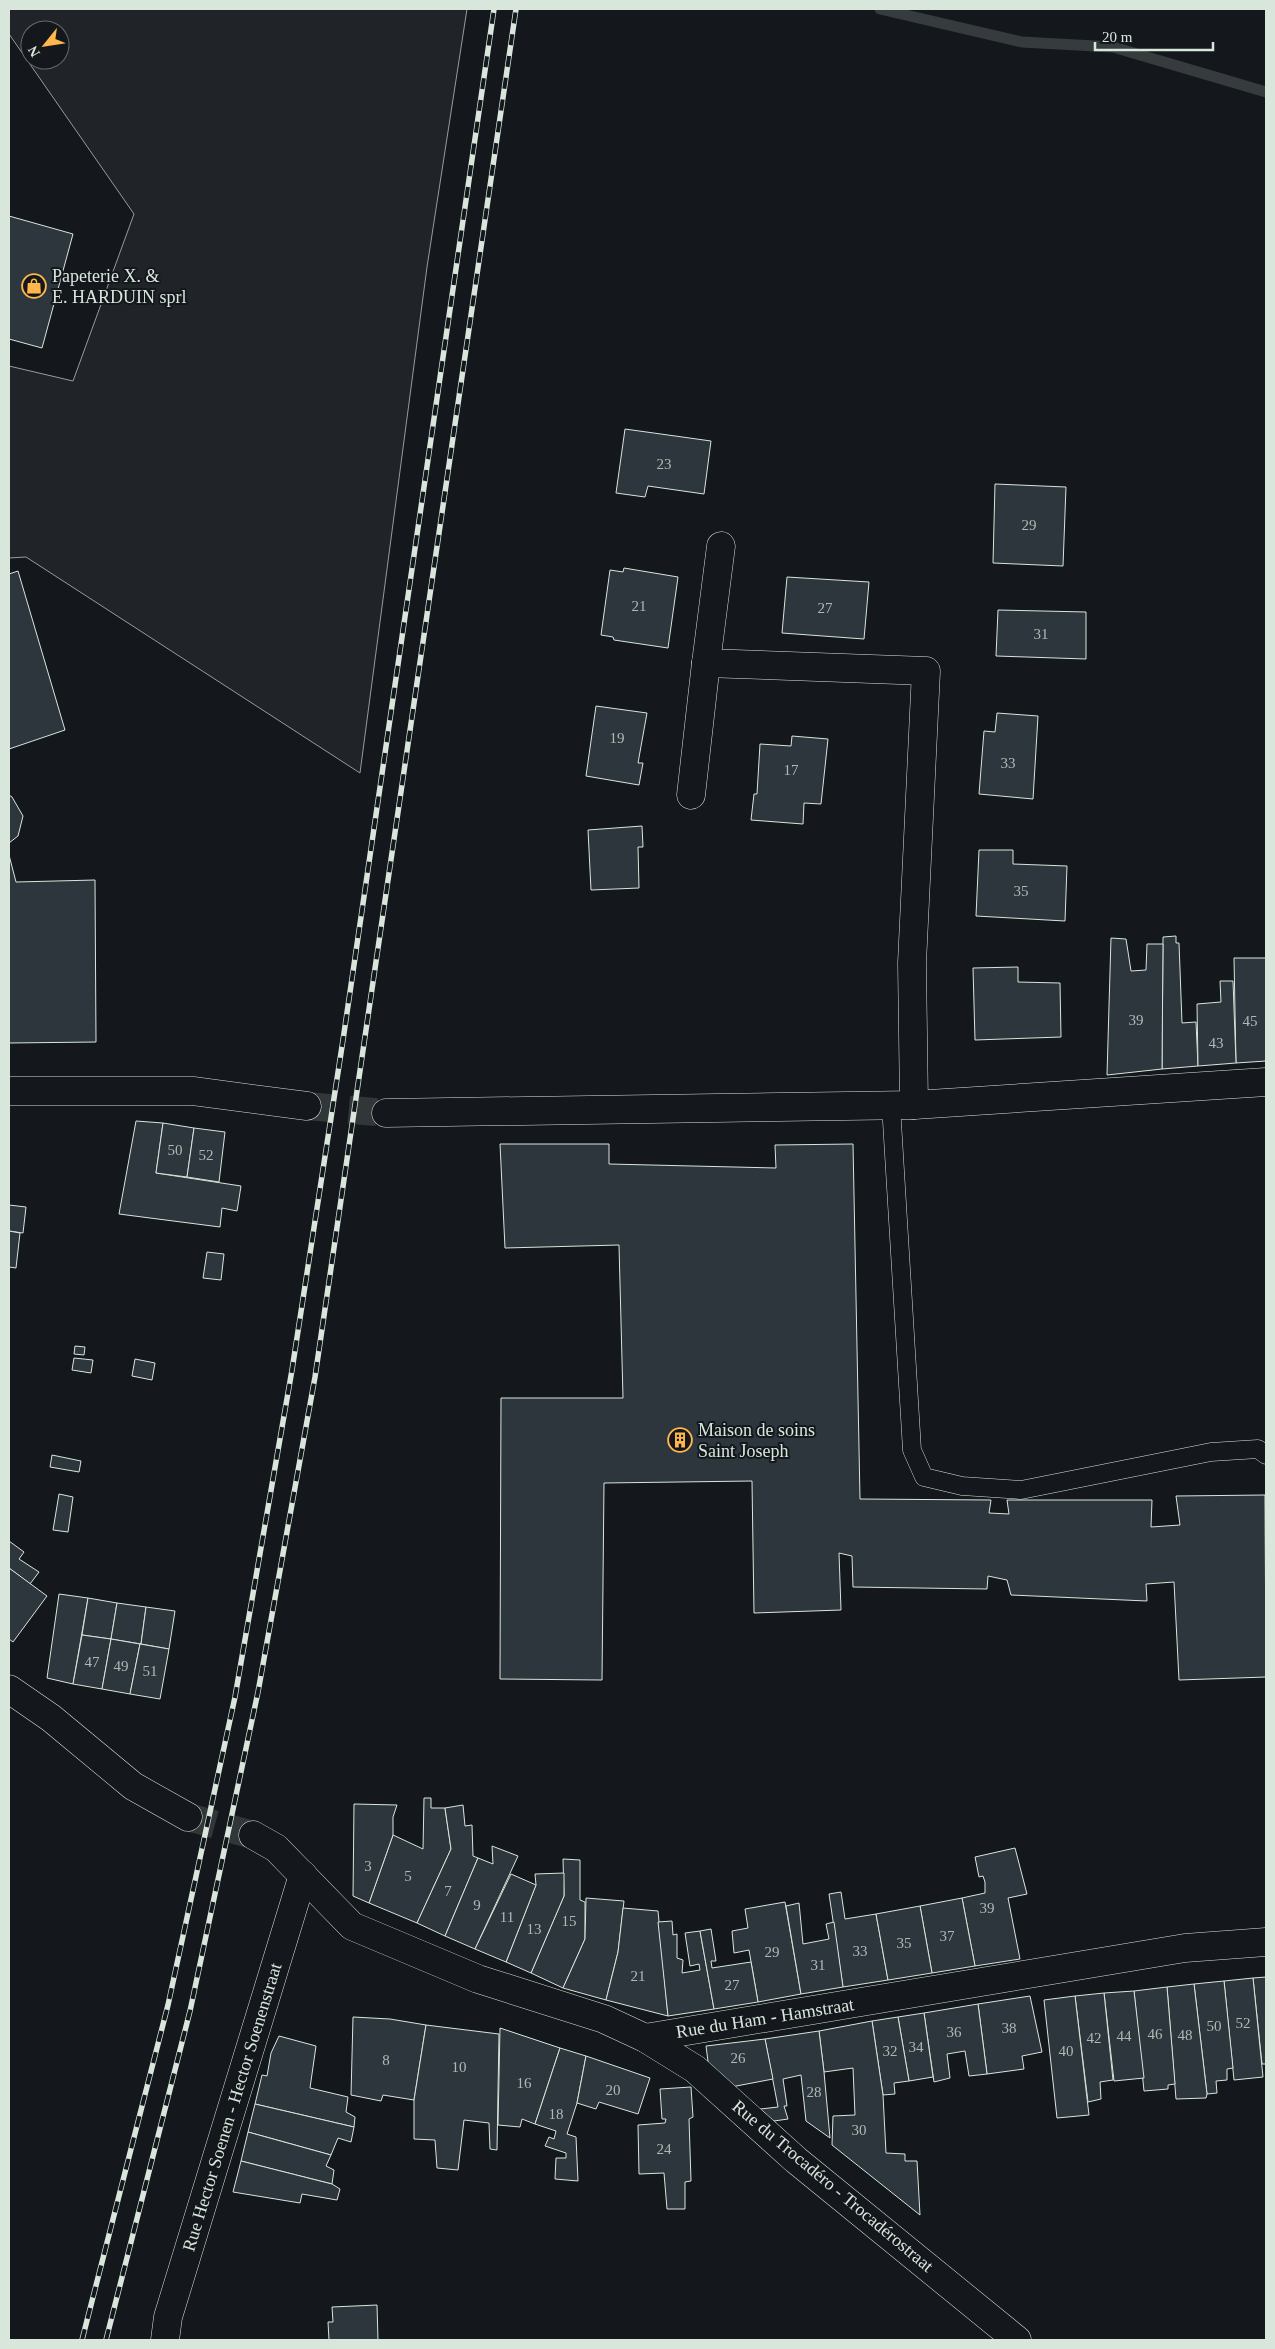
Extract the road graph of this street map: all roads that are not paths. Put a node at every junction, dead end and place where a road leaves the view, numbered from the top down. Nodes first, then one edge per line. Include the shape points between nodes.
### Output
1 (721, 546) dead end
2 (706, 663) junction
3 (691, 795) dead end
4 (1266, 1082) edge
5 (9, 1091) edge
6 (903, 1105) junction
7 (307, 1106) tunnel mouth
8 (386, 1113) tunnel mouth
9 (1266, 1455) edge
10 (9, 1689) edge
11 (188, 1817) tunnel mouth
12 (253, 1836) tunnel mouth
13 (303, 1875) junction
14 (1266, 1942) edge
15 (645, 2038) junction
16 (165, 2340) edge
17 (1017, 2340) edge

1 - 2 street
2 - 3 street
2 - 6 street via 926,671
4 - 6 street
5 - 7 street via 193,1091
6 - 8 street
6 - 9 lane via 912,1450 924,1477 962,1486 1021,1490 1211,1452 1258,1449
10 - 11 street via 51,1718 134,1786
12 - 13 street via 276,1848
13 - 15 street via 352,1926 478,1979 604,2019
13 - 16 street, Rue Hector Soenen - Hector Soenenstraat via 168,2317
14 - 15 street, Rue du Ham - Hamstraat via 1185,1948
15 - 17 street, Rue du Trocadéro - Trocadérostraat via 695,2069 796,2160

